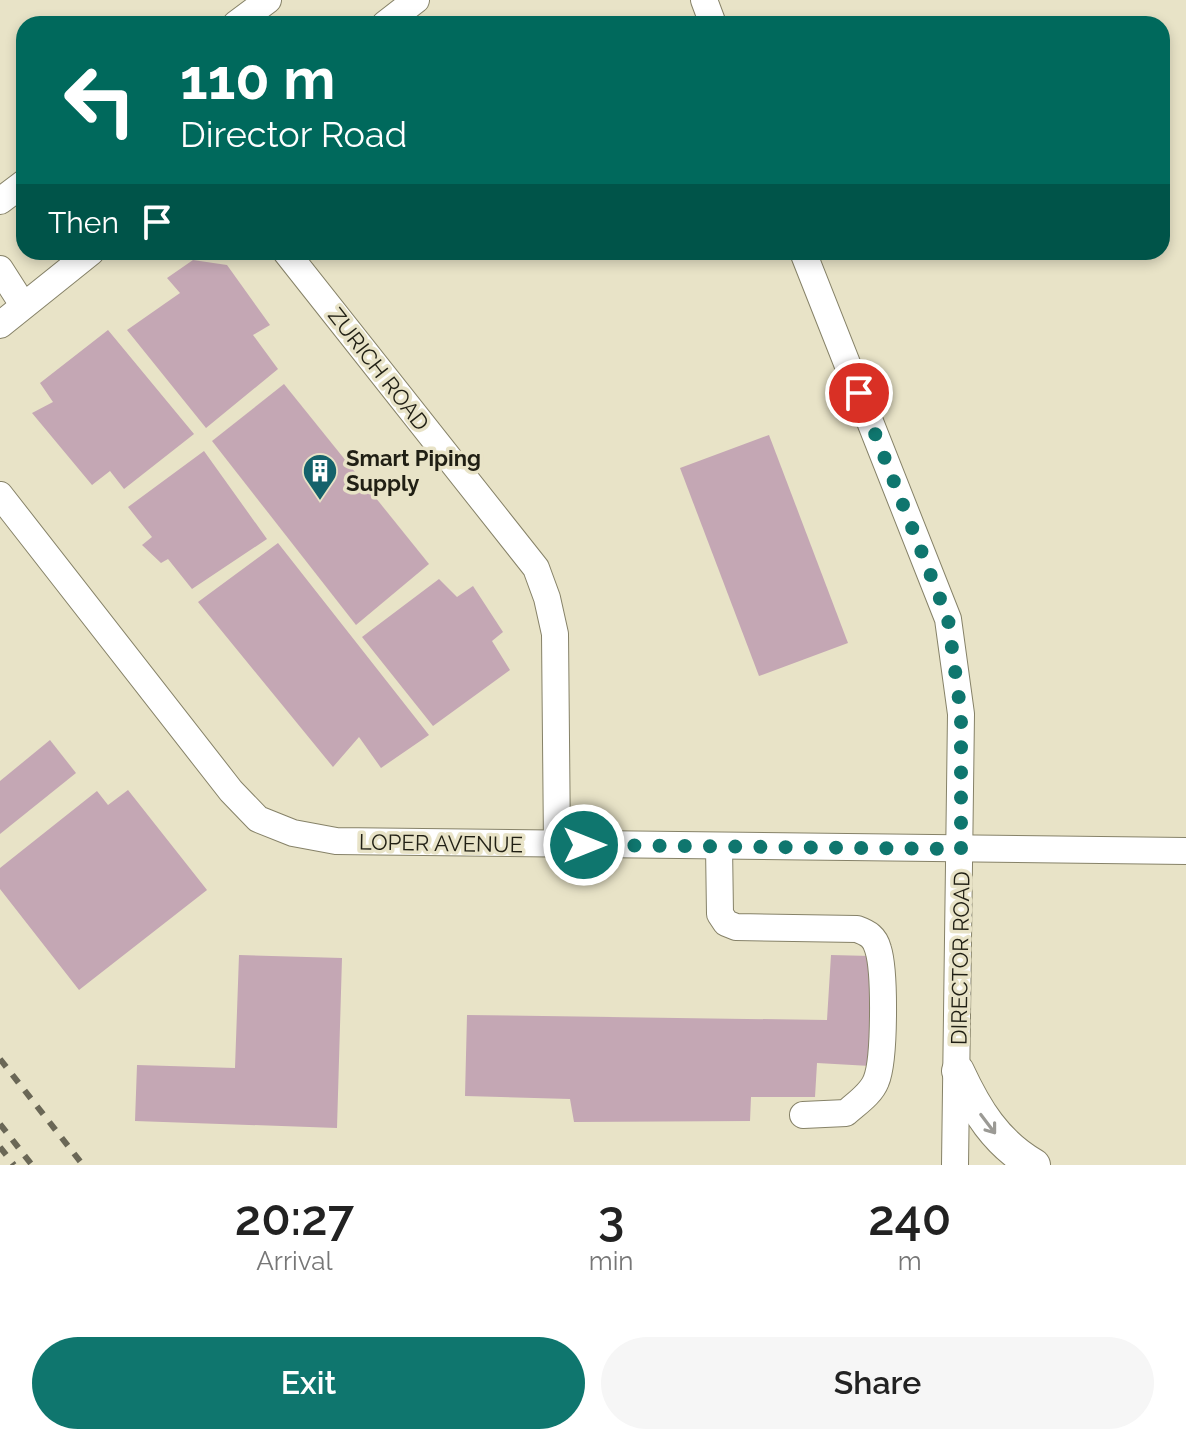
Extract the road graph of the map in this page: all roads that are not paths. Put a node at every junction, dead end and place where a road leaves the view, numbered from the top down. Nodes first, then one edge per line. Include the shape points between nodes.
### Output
1 (268, 0) edge
2 (416, 0) edge
3 (247, 16) edge
4 (395, 16) edge
5 (81, 260) edge
6 (292, 260) edge
7 (806, 260) edge
8 (0, 269) edge
9 (23, 305) junction
10 (0, 325) edge
11 (0, 495) edge
12 (557, 845) junction
13 (719, 846) junction
14 (961, 849) junction
15 (1186, 851) edge
16 (958, 1071) junction
17 (803, 1115) dead end
18 (955, 1165) edge
19 (1034, 1165) edge

1 - 3 street
2 - 4 street
5 - 9 street
6 - 12 street, ZURICH ROAD via 536,568 555,634
7 - 14 street, DIRECTOR ROAD via 948,619 961,714
8 - 9 street
9 - 10 street
11 - 12 street, LOPER AVENUE via 258,819 336,841
12 - 13 street, LOPER AVENUE
13 - 14 street, LOPER AVENUE
13 - 17 street via 720,914 726,923 857,929 869,933 878,947 881,1066 875,1085 846,1113
14 - 15 street, LOPER AVENUE
14 - 16 street, DIRECTOR ROAD
16 - 18 street, DIRECTOR ROAD
16 -> 19 main road via 995,1134

